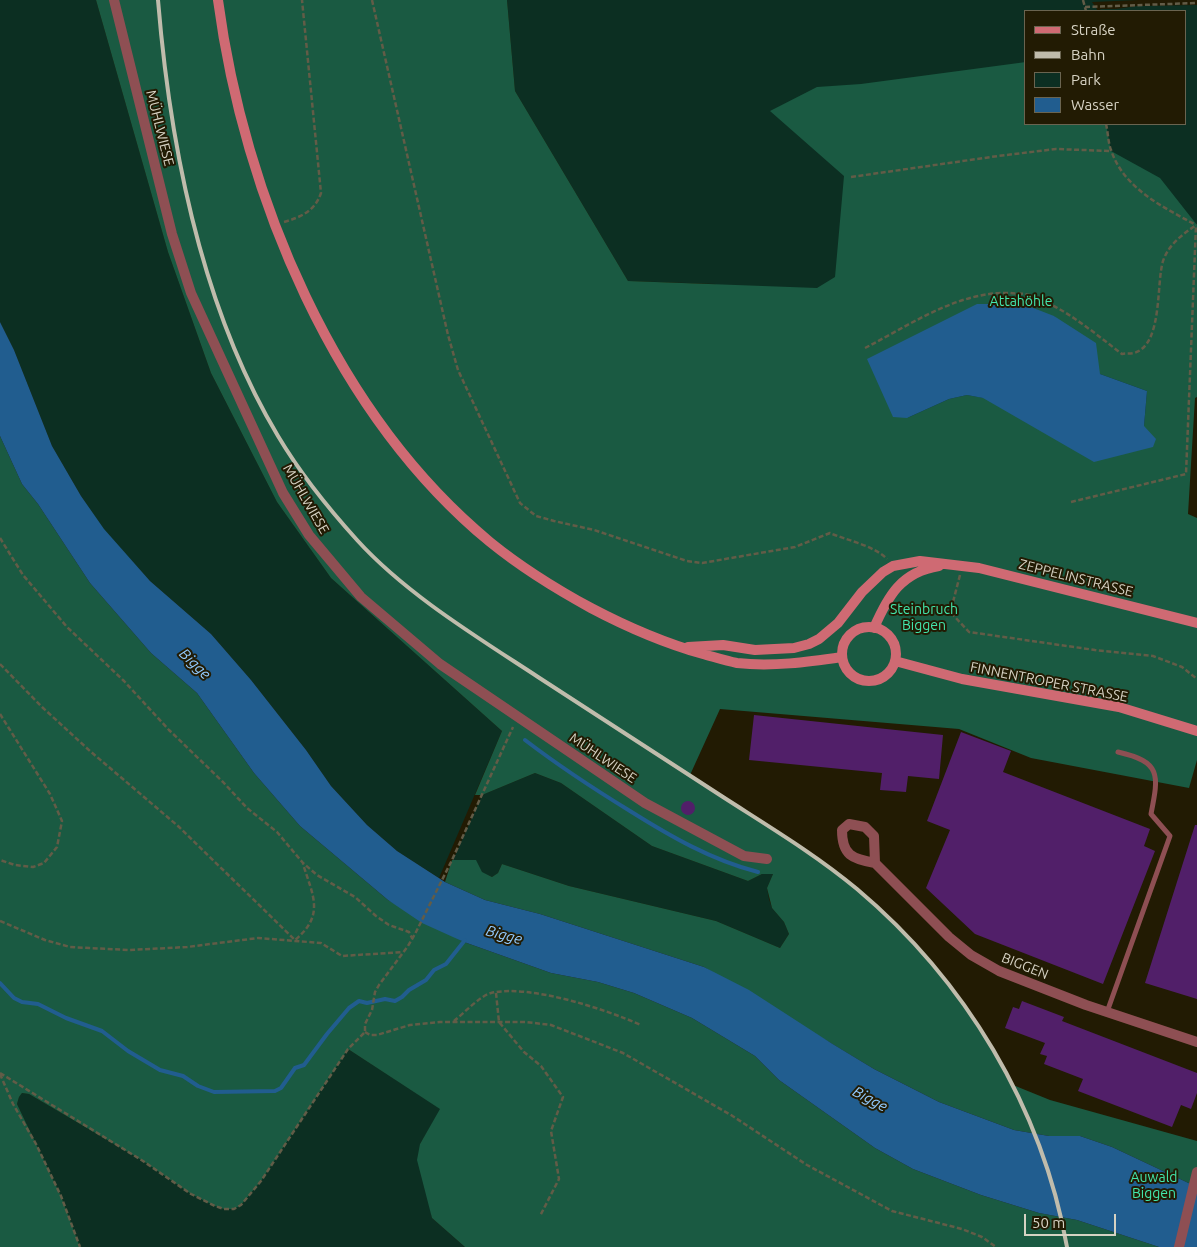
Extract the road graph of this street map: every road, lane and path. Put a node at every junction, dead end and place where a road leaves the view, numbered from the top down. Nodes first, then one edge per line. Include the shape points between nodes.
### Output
1 (114, 0) edge
2 (218, 0) edge
3 (302, 0) edge
4 (372, 0) edge
5 (1083, 0) edge
6 (1197, 3) edge
7 (1085, 7) junction
8 (1086, 10) edge
9 (1106, 125) edge
10 (1111, 151) junction
11 (851, 177) dead end
12 (276, 225) junction
13 (1197, 225) edge
14 (865, 348) dead end
15 (1071, 502) dead end
16 (0, 538) edge
17 (947, 565) junction
18 (893, 566) junction
19 (963, 566) junction
20 (1197, 623) edge
21 (874, 628) junction
22 (681, 648) junction
23 (842, 657) junction
24 (895, 661) junction
25 (0, 664) edge
26 (1197, 679) edge
27 (0, 714) edge
28 (518, 718) junction
29 (1197, 731) edge
30 (1118, 752) dead end
31 (767, 859) dead end
32 (0, 860) edge
33 (302, 863) junction
34 (875, 863) dead end
35 (0, 921) edge
36 (295, 940) junction
37 (412, 940) junction
38 (404, 952) junction
39 (496, 993) junction
40 (1107, 1012) junction
41 (453, 1022) junction
42 (500, 1022) junction
43 (641, 1024) dead end
44 (365, 1032) junction
45 (1197, 1042) edge
46 (0, 1073) edge
47 (1197, 1172) edge
48 (540, 1216) dead end
49 (80, 1247) edge
50 (996, 1247) edge
51 (1178, 1247) edge

1 - 28 street, MÜHLWIESE via 172,234 191,293 284,493 309,535 361,597 440,664
2 - 12 main road via 232,81 258,175
3 - 12 path via 321,193 318,202 299,218
4 - 18 path via 458,370 520,503 536,516 594,530 687,561 702,563 795,547 830,533 873,549
5 - 7 path
6 - 7 path
7 - 8 path
9 - 10 path
10 - 11 path via 1056,149
10 - 13 path via 1126,177 1150,200
12 - 22 main road via 306,296 340,361 394,442 425,479 490,542 526,569 599,612
13 - 14 path via 1172,243 1163,261 1157,317 1147,344 1135,352 1122,354 1061,310 1027,294 1001,293 942,307
13 - 15 path via 1186,474
16 - 33 path via 23,575 67,627 247,808 277,832
17 - 18 main road, ZEPPELINSTRASSE via 920,561
17 - 19 main road, ZEPPELINSTRASSE
17 - 21 main road, ZEPPELINSTRASSE via 928,568 899,585 887,599
18 - 22 main road, ZEPPELINSTRASSE via 872,582 838,623 809,644 755,650 723,645
19 - 20 main road, ZEPPELINSTRASSE
19 - 26 path via 952,602 954,616 969,632 1154,656 1182,667
21 - 23 main road via 858,630 851,635 845,642
21 - 24 main road via 888,635 895,646
22 - 23 main road via 736,663 769,664
23 - 24 main road via 848,672 870,681 883,677
24 - 29 main road, FINNENTROPER STRASSE via 962,679 1119,707
25 - 36 path via 90,751 178,826
27 - 32 path via 50,794 62,820 57,847 44,863 33,868
28 - 31 street, MÜHLWIESE via 645,803 744,856
28 - 37 path
30 - 40 lane via 1135,756 1148,764 1157,785 1151,814 1170,836
33 - 36 path via 315,904 311,923
33 - 37 path via 356,897 389,925 409,932
34 - 40 street, BIGGEN via 948,937 971,955 999,971
35 - 36 path via 70,947 130,950 258,938
36 - 38 path via 322,943 342,956
37 - 38 path
38 - 44 path via 378,985
39 - 41 path via 490,994
39 - 42 path
39 - 43 path via 520,991 547,995 599,1008
40 - 45 street, BIGGEN
41 - 42 path
41 - 44 path via 410,1025 377,1035
42 - 48 path via 524,1052 541,1066 562,1098 551,1131 559,1179
42 - 50 path via 551,1025 623,1053 732,1115 806,1165 892,1210 962,1229
44 - 46 path via 348,1049 261,1181 234,1209 215,1206 191,1194
46 - 49 path via 60,1196
47 - 51 street

